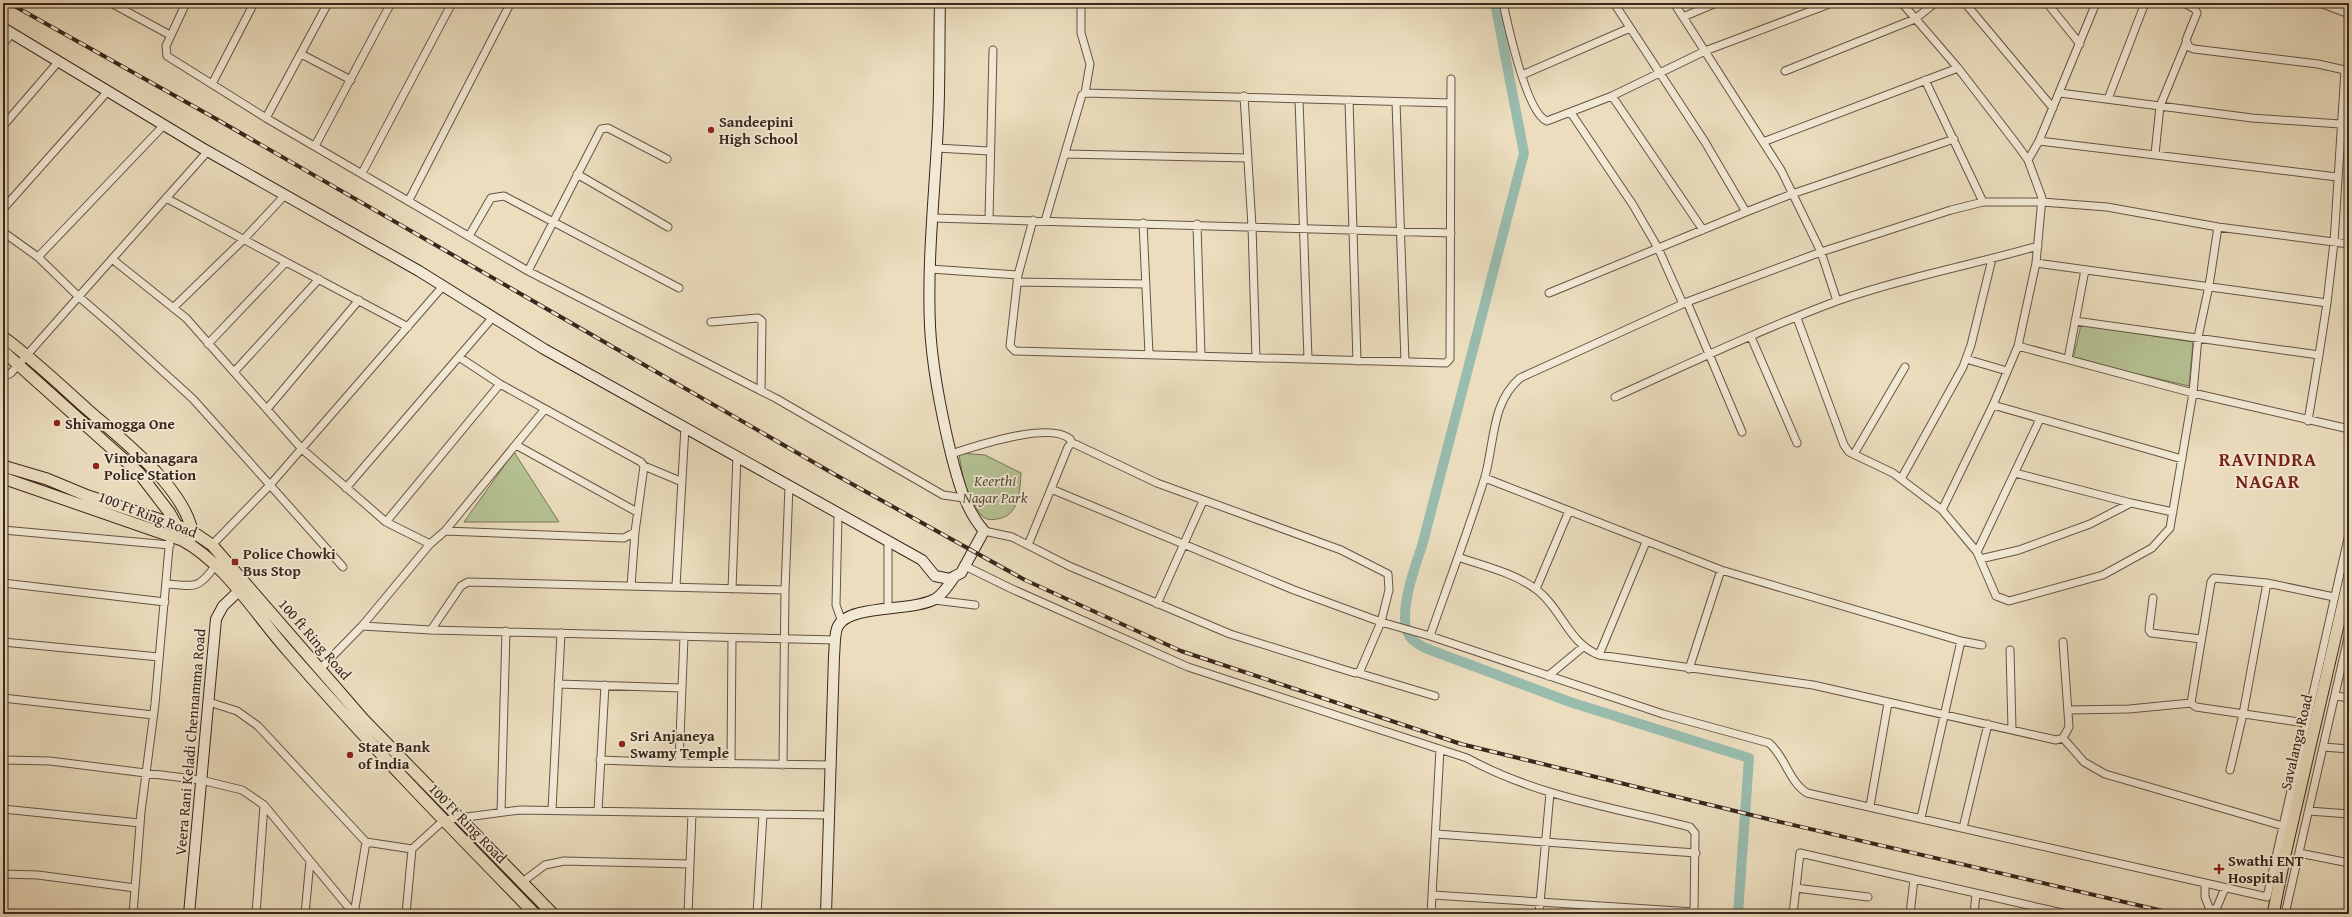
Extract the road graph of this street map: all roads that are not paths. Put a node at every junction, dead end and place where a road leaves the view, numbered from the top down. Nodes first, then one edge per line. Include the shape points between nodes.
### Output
1 (111, 3) edge
2 (186, 3) edge
3 (254, 3) edge
4 (328, 3) edge
5 (391, 3) edge
6 (452, 3) edge
7 (508, 3) edge
8 (940, 3) edge
9 (1081, 3) edge
10 (1503, 3) edge
11 (1614, 3) edge
12 (1674, 3) edge
13 (1716, 3) edge
14 (1832, 3) edge
15 (1902, 3) edge
16 (1935, 3) edge
17 (1965, 3) edge
18 (2047, 3) edge
19 (2096, 3) edge
20 (2145, 3) edge
21 (2184, 3) edge
22 (2320, 3) edge
23 (2349, 14) edge
24 (1684, 17) junction
25 (1915, 19) junction
26 (3, 28) edge
27 (1630, 28) junction
28 (12, 33) junction
29 (170, 36) junction
30 (2186, 43) junction
31 (3, 44) edge
32 (2080, 44) junction
33 (993, 50) dead end
34 (1705, 51) junction
35 (301, 54) junction
36 (59, 61) junction
37 (1958, 68) junction
38 (1785, 71) dead end
39 (2347, 71) edge
40 (1661, 72) junction
41 (1522, 75) junction
42 (1451, 79) dead end
43 (350, 80) junction
44 (1925, 80) junction
45 (212, 84) junction
46 (108, 91) junction
47 (2060, 92) junction
48 (1085, 93) junction
49 (1244, 96) junction
50 (1612, 96) junction
51 (1299, 99) junction
52 (2108, 99) junction
53 (1349, 100) junction
54 (1396, 102) junction
55 (1451, 103) junction
56 (2160, 106) junction
57 (2053, 108) junction
58 (1571, 114) junction
59 (266, 118) junction
60 (164, 124) junction
61 (2340, 124) junction
62 (3, 126) edge
63 (1954, 139) junction
64 (2039, 141) junction
65 (1763, 142) junction
66 (315, 146) junction
67 (937, 148) junction
68 (208, 151) junction
69 (989, 151) junction
70 (1065, 154) junction
71 (2155, 154) junction
72 (1248, 158) junction
73 (666, 159) dead end
74 (2028, 160) junction
75 (362, 173) junction
76 (577, 174) junction
77 (2338, 177) junction
78 (1792, 194) junction
79 (285, 195) junction
80 (166, 198) junction
81 (409, 200) junction
82 (1983, 202) junction
83 (2042, 202) junction
84 (3, 209) edge
85 (1746, 212) junction
86 (933, 218) junction
87 (988, 219) junction
88 (1033, 220) junction
89 (1045, 220) junction
90 (553, 222) junction
91 (1143, 223) junction
92 (1197, 224) junction
93 (1252, 226) junction
94 (668, 227) dead end
95 (2218, 227) junction
96 (1304, 228) junction
97 (1354, 229) junction
98 (1703, 230) junction
99 (1401, 231) junction
100 (3, 232) edge
101 (1451, 233) junction
102 (470, 236) junction
103 (244, 239) junction
104 (2334, 242) junction
105 (2349, 244) edge
106 (2038, 246) junction
107 (1658, 248) junction
108 (1821, 252) junction
109 (38, 257) junction
110 (112, 259) junction
111 (1992, 259) junction
112 (286, 262) junction
113 (2036, 263) junction
114 (930, 269) junction
115 (2085, 270) junction
116 (528, 271) junction
117 (1018, 278) junction
118 (319, 279) junction
119 (1146, 284) junction
120 (444, 286) junction
121 (2209, 286) junction
122 (679, 288) dead end
123 (1550, 293) dead end
124 (78, 296) junction
125 (359, 300) junction
126 (1837, 301) junction
127 (1685, 303) junction
128 (2328, 303) junction
129 (173, 308) junction
130 (493, 317) junction
131 (1797, 318) junction
132 (2075, 321) junction
133 (711, 322) dead end
134 (408, 327) junction
135 (3, 337) edge
136 (1752, 337) junction
137 (2198, 337) junction
138 (208, 344) junction
139 (2018, 346) junction
140 (3, 351) edge
141 (26, 354) junction
142 (1149, 354) junction
143 (1710, 354) junction
144 (2319, 355) junction
145 (1201, 356) junction
146 (459, 357) junction
147 (1256, 358) junction
148 (1308, 359) junction
149 (1966, 359) junction
150 (2068, 359) junction
151 (1357, 361) junction
152 (1405, 362) junction
153 (19, 364) junction
154 (1905, 367) dead end
155 (2007, 371) junction
156 (235, 372) junction
157 (3, 377) edge
158 (500, 384) junction
159 (761, 391) junction
160 (2193, 392) junction
161 (1615, 397) dead end
162 (1993, 405) junction
163 (267, 408) junction
164 (545, 409) junction
165 (2040, 419) junction
166 (2308, 421) junction
167 (685, 427) junction
168 (2349, 429) edge
169 (1742, 432) dead end
170 (1797, 442) dead end
171 (1072, 443) junction
172 (516, 445) junction
173 (302, 449) junction
174 (951, 454) junction
175 (1854, 454) junction
176 (736, 456) junction
177 (2182, 459) junction
178 (3, 466) edge
179 (644, 466) junction
180 (2015, 473) junction
181 (3, 478) edge
182 (1485, 478) junction
183 (1901, 479) junction
184 (680, 481) junction
185 (270, 484) junction
186 (789, 486) junction
187 (346, 488) junction
188 (1051, 488) junction
189 (964, 498) junction
190 (1203, 501) junction
191 (2131, 503) junction
192 (1942, 510) junction
193 (1569, 511) junction
194 (637, 512) junction
195 (2173, 512) junction
196 (838, 515) junction
197 (386, 522) junction
198 (176, 525) junction
199 (3, 530) edge
200 (445, 531) junction
201 (984, 531) junction
202 (193, 532) junction
203 (635, 532) junction
204 (2349, 534) edge
205 (182, 540) junction
206 (170, 541) junction
207 (888, 542) junction
208 (1646, 542) junction
209 (212, 544) junction
210 (430, 544) junction
211 (1028, 545) junction
212 (1184, 545) junction
213 (195, 547) junction
214 (1978, 555) junction
215 (1458, 557) junction
216 (215, 566) junction
217 (966, 566) junction
218 (343, 567) dead end
219 (1720, 570) junction
220 (955, 576) junction
221 (2349, 578) edge
222 (3, 583) edge
223 (2267, 583) junction
224 (167, 584) junction
225 (247, 584) junction
226 (631, 586) junction
227 (676, 586) junction
228 (732, 589) junction
229 (1536, 589) junction
230 (785, 590) junction
231 (238, 591) junction
232 (2334, 597) junction
233 (2153, 598) dead end
234 (934, 600) junction
235 (165, 602) junction
236 (1157, 604) junction
237 (975, 605) dead end
238 (888, 609) junction
239 (842, 622) junction
240 (1381, 622) junction
241 (362, 626) junction
242 (431, 630) junction
243 (506, 631) junction
244 (561, 633) junction
245 (2349, 633) edge
246 (1430, 636) junction
247 (684, 637) junction
248 (732, 638) junction
249 (784, 640) junction
250 (836, 640) junction
251 (2201, 640) junction
252 (1961, 641) junction
253 (3, 642) edge
254 (2064, 642) dead end
255 (1982, 645) dead end
256 (1583, 647) junction
257 (2010, 650) dead end
258 (1599, 655) junction
259 (159, 657) junction
260 (321, 668) junction
261 (1689, 669) junction
262 (1358, 673) junction
263 (1548, 676) junction
264 (558, 684) junction
265 (604, 685) junction
266 (682, 688) junction
267 (1435, 696) dead end
268 (2336, 696) junction
269 (3, 698) edge
270 (2349, 698) edge
271 (210, 702) junction
272 (1888, 703) junction
273 (2191, 704) junction
274 (2068, 710) junction
275 (1944, 713) junction
276 (2243, 714) junction
277 (153, 715) junction
278 (2306, 723) junction
279 (1988, 724) junction
280 (2012, 729) junction
281 (2063, 738) junction
282 (2323, 747) junction
283 (1440, 749) junction
284 (2349, 749) edge
285 (3, 760) edge
286 (600, 760) junction
287 (679, 763) junction
288 (731, 764) junction
289 (783, 765) junction
290 (832, 765) junction
291 (2230, 770) dead end
292 (145, 773) junction
293 (202, 780) junction
294 (1550, 793) junction
295 (264, 805) junction
296 (1870, 806) junction
297 (3, 809) edge
298 (552, 810) junction
299 (598, 811) junction
300 (2309, 811) junction
301 (501, 812) junction
302 (692, 813) junction
303 (763, 814) junction
304 (2349, 814) edge
305 (829, 815) junction
306 (460, 818) junction
307 (1921, 818) junction
308 (444, 820) junction
309 (140, 823) junction
310 (2283, 826) junction
311 (1963, 828) junction
312 (1436, 834) junction
313 (366, 842) junction
314 (1546, 843) junction
315 (412, 849) junction
316 (1696, 853) junction
317 (2299, 853) junction
318 (310, 861) junction
319 (2349, 863) edge
320 (690, 864) junction
321 (3, 874) edge
322 (1914, 880) junction
323 (521, 883) junction
324 (2205, 883) junction
325 (135, 888) junction
326 (1796, 888) junction
327 (2225, 888) junction
328 (1976, 894) junction
329 (1433, 895) junction
330 (1868, 897) dead end
331 (1540, 903) junction
332 (2040, 911) edge
333 (1694, 913) edge
334 (2209, 913) edge
335 (133, 914) edge
336 (189, 914) edge
337 (256, 914) edge
338 (305, 914) edge
339 (354, 914) edge
340 (406, 914) edge
341 (535, 914) edge
342 (553, 914) edge
343 (688, 914) edge
344 (757, 914) edge
345 (826, 914) edge
346 (1431, 914) edge
347 (1539, 914) edge
348 (1793, 914) edge
349 (1910, 914) edge
350 (1974, 914) edge
351 (2067, 914) edge
352 (2273, 914) edge
353 (2285, 914) edge
354 (2293, 914) edge
355 (2302, 914) edge

1 - 29 street
2 - 29 street
3 - 45 street
4 - 35 street
5 - 43 street
6 - 75 street
7 - 81 street via 509,6
8 - 67 street
9 - 48 street via 1081,33 1090,64
10 - 41 street
11 - 27 street
12 - 24 street
13 - 24 street
14 - 34 street
15 - 25 street
16 - 25 street
17 - 57 street
18 - 32 street
19 - 32 street
20 - 52 street
21 - 30 street via 2197,13 2186,37
22 - 23 street
24 - 34 street
25 - 37 street
25 - 38 street
26 - 28 street
27 - 40 street
27 - 41 street
28 - 31 street
28 - 36 street
29 - 45 street via 166,46 167,56
30 - 39 street via 2194,49 2318,64
30 - 56 street
32 - 47 street
33 - 69 street
34 - 40 street
34 - 65 street
35 - 43 street
35 - 59 street
36 - 46 street
36 - 62 street
37 - 44 street
37 - 74 street
39 - 61 street
40 - 50 street
40 - 85 street
41 - 58 street via 1535,110 1542,120
42 - 55 street
43 - 66 street
44 - 63 street
44 - 65 street
45 - 59 street
46 - 60 street
46 - 84 street
47 - 52 street
47 - 57 street
48 - 49 street
48 - 70 street via 1082,95
49 - 51 street
49 - 72 street
50 - 58 street
50 - 98 street
51 - 53 street
51 - 96 street
52 - 56 street
53 - 54 street
53 - 97 street
54 - 55 street
54 - 99 street
55 - 101 street
56 - 61 street via 2252,118
56 - 71 street
57 - 64 street
58 - 107 street via 1633,205
59 - 66 street
60 - 68 street
60 - 109 street
61 - 77 street
63 - 78 street
63 - 82 street
64 - 71 street
64 - 74 street
65 - 78 street via 1781,170
66 - 75 street
67 - 69 street
67 - 86 street
68 - 79 street
68 - 80 street
69 - 87 street
70 - 72 street
70 - 89 street
71 - 77 street
72 - 93 street
73 - 76 street via 604,128 600,129
74 - 83 street
75 - 81 street
76 - 90 street
76 - 94 street
77 - 104 street
78 - 85 street
78 - 108 street
79 - 103 street
79 - 120 street
80 - 103 street
80 - 110 street
81 - 102 street
82 - 83 street
82 - 108 street
83 - 95 street via 2107,207
83 - 106 street
85 - 98 street
86 - 87 street
86 - 114 street
87 - 88 street
88 - 89 street
88 - 117 street
89 - 91 street
90 - 102 street via 498,195 491,198
90 - 116 street
90 - 122 street
91 - 92 street
91 - 119 street
92 - 93 street
92 - 145 street
93 - 96 street
93 - 147 street
95 - 104 street
95 - 121 street
96 - 97 street
96 - 148 street
97 - 99 street
97 - 151 street
98 - 107 street
99 - 101 street
99 - 152 street
100 - 109 street
101 - 152 street via 1450,358 1446,363
102 - 116 street
103 - 112 street
103 - 129 street
104 - 105 street
104 - 128 street
106 - 111 street
106 - 113 street
107 - 123 street
107 - 127 street
108 - 126 street
108 - 127 street
109 - 124 street
110 - 124 street
110 - 129 street
111 - 126 street
111 - 149 street
112 - 118 street
112 - 138 street
113 - 115 street
113 - 139 street
114 - 117 street
114 - 174 street via 930,328 934,365
115 - 121 street
115 - 132 street
116 - 159 street
117 - 119 street
117 - 142 street via 1011,349
118 - 125 street
118 - 156 street
119 - 142 street
120 - 130 street
120 - 134 street
121 - 128 street
121 - 137 street
124 - 141 street
124 - 185 street via 193,399
125 - 134 street
125 - 163 street
126 - 131 street
127 - 143 street
127 - 182 street via 1579,349 1516,381 1497,413
128 - 144 street
129 - 138 street via 186,318
130 - 146 street
130 - 167 street via 544,349
131 - 136 street
131 - 175 street via 1844,445
132 - 137 street
132 - 150 street
133 - 159 street via 758,318 762,321
134 - 173 street
135 - 141 main road
136 - 143 street
136 - 170 street
137 - 144 street
137 - 160 street
138 - 156 street
139 - 150 street
139 - 155 street
140 - 153 main road
141 - 153 street
141 - 202 main road via 150,466 184,510
142 - 145 street
143 - 161 street
143 - 169 street
144 - 166 street
145 - 147 street
146 - 158 street
146 - 187 street
147 - 148 street
148 - 151 street
149 - 155 street
149 - 183 street
150 - 160 street
151 - 152 street
153 - 157 street
153 - 198 main road via 139,473
154 - 175 street
155 - 162 street
156 - 163 street
158 - 164 street
158 - 197 street
159 - 189 street via 943,495
160 - 166 street
160 - 177 street
162 - 165 street
162 - 192 street
163 - 173 street
164 - 172 street
164 - 179 street
165 - 177 street
165 - 180 street
166 - 168 street
167 - 176 street
167 - 184 street
171 - 174 street via 1060,433 1030,434 985,443
171 - 188 street
171 - 190 street via 1157,483
172 - 194 street
172 - 200 street
173 - 185 street
173 - 187 street
174 - 189 street
175 - 183 street
176 - 186 street
176 - 228 street
177 - 195 street
178 - 198 main road, 100 ft Ring Road
179 - 184 street
179 - 194 street
180 - 191 street
180 - 214 street
181 - 206 main road, 100 Ft Ring Road
182 - 193 street
182 - 215 street
183 - 192 street
184 - 227 street
185 - 209 street
185 - 218 street
186 - 196 street
186 - 230 street
187 - 197 street
188 - 211 street
188 - 212 street
189 - 201 street via 976,522
190 - 212 street
190 - 240 street via 1334,547 1388,574 1389,590
191 - 195 street
191 - 214 street via 2090,524 2019,550
192 - 214 street
193 - 208 street
193 - 229 street
194 - 203 street
195 - 214 street via 2170,528 2152,548 2103,575 2009,601 1996,596
196 - 207 street
196 - 239 street via 836,605
197 - 210 street
198 - 202 main road, 100 ft Ring Road
198 - 205 main road
199 - 206 street
200 - 203 street via 624,538
200 - 210 street
201 - 211 street via 1012,537
201 - 217 street
202 - 209 main road, 100 ft Ring Road
202 - 213 main road
203 - 226 street
204 - 232 street
205 - 206 main road, 100 Ft Ring Road
205 - 213 main road, 100 Ft Ring Road
206 - 224 street
207 - 220 street via 922,560 935,576 950,579
207 - 238 street
208 - 219 street
208 - 258 street
209 - 225 main road, 100 ft Ring Road
210 - 241 street
211 - 236 street via 1069,566
212 - 236 street
212 - 240 street via 1301,593
213 - 216 main road, 100 Ft Ring Road
215 - 229 street via 1518,579
215 - 246 street
216 - 224 street via 202,583 194,586
216 - 231 main road, 100 Ft Ring Road
217 - 220 street
217 - 283 street via 1188,667
219 - 252 street
219 - 261 street
220 - 234 street via 942,594
221 - 352 main road, Savalanga Road
222 - 235 street
223 - 232 street
223 - 251 street via 2214,578
223 - 276 street
224 - 235 street
225 - 231 street, Veera Rani Keladi Chennamma Road
225 - 260 main road, 100 ft Ring Road
226 - 227 street
226 - 242 street via 468,582 461,586
227 - 228 street
228 - 230 street
229 - 256 street via 1547,599
230 - 249 street
231 - 271 street, Veera Rani Keladi Chennamma Road via 223,606 216,619
231 - 308 main road, 100 Ft Ring Road via 287,651
232 - 278 street
233 - 251 street via 2149,630 2151,632
234 - 237 street
234 - 238 street via 914,606
235 - 259 street
236 - 262 street via 1230,634
238 - 239 street via 858,613
239 - 250 street via 838,626
240 - 246 street
240 - 262 street
241 - 242 street
241 - 260 street
242 - 243 street
243 - 244 street
243 - 301 street
244 - 247 street
244 - 264 street
245 - 268 street
246 - 263 street
247 - 248 street
247 - 266 street
248 - 249 street
248 - 288 street
249 - 250 street
249 - 289 street
250 - 290 street
251 - 273 street
252 - 255 street
252 - 275 street
253 - 259 street
254 - 274 street
256 - 258 street
256 - 263 street
257 - 280 street
258 - 261 street
259 - 277 street
260 - 306 main road, 100 ft Ring Road via 364,720
261 - 272 street via 1812,685
262 - 267 street
263 - 296 street via 1663,714 1769,743 1776,748 1801,790
264 - 265 street
264 - 298 street
265 - 266 street
265 - 286 street
266 - 287 street
268 - 270 street
268 - 282 street
269 - 277 street
271 - 293 street, Veera Rani Keladi Chennamma Road
271 - 313 street via 237,711 258,726
272 - 275 street
272 - 296 street
273 - 274 street via 2129,710
273 - 276 street via 2196,708
274 - 281 street via 2069,727
275 - 279 street
275 - 307 street
276 - 278 street
276 - 291 street
277 - 292 street
278 - 310 street
279 - 280 street
279 - 311 street
280 - 281 street via 2056,740
281 - 310 street via 2084,762 2105,774
282 - 284 street
282 - 300 street
283 - 294 street via 1467,758 1507,778
283 - 312 street
285 - 292 street via 50,761
286 - 287 street
286 - 299 street
287 - 288 street
288 - 289 street
289 - 290 street
290 - 305 street
292 - 293 street
292 - 309 street
293 - 295 street via 242,790
293 - 336 street, Veera Rani Keladi Chennamma Road
294 - 314 street
294 - 316 street via 1690,826 1695,832
295 - 318 street
295 - 337 street
296 - 307 street
297 - 309 street
298 - 299 street
298 - 301 street
299 - 302 street
300 - 304 street
300 - 317 street
301 - 306 street
302 - 303 street
302 - 320 street
303 - 305 street
303 - 344 street
305 - 345 street
306 - 308 street
306 - 323 main road, 100 ft Ring Road
307 - 311 street
308 - 315 street
308 - 341 main road, 100 Ft Ring Road
309 - 325 street
310 - 327 street via 2267,896
311 - 324 street
312 - 314 street
312 - 329 street
313 - 315 street
313 - 339 street
314 - 316 street
314 - 331 street
315 - 340 street
316 - 333 street
317 - 319 street
317 - 353 street
318 - 338 street
318 - 339 street
320 - 323 street via 564,861 545,865
320 - 343 street
321 - 325 street via 38,875
322 - 326 street via 1800,853
322 - 328 street
322 - 349 street
323 - 342 main road, 100 ft Ring Road
324 - 327 street
324 - 334 street
325 - 335 street
326 - 330 street
326 - 348 street
327 - 334 street via 2217,906
328 - 332 street
328 - 350 street
329 - 331 street
329 - 346 street
331 - 333 street
331 - 347 street
332 - 351 street
354 - 355 street

